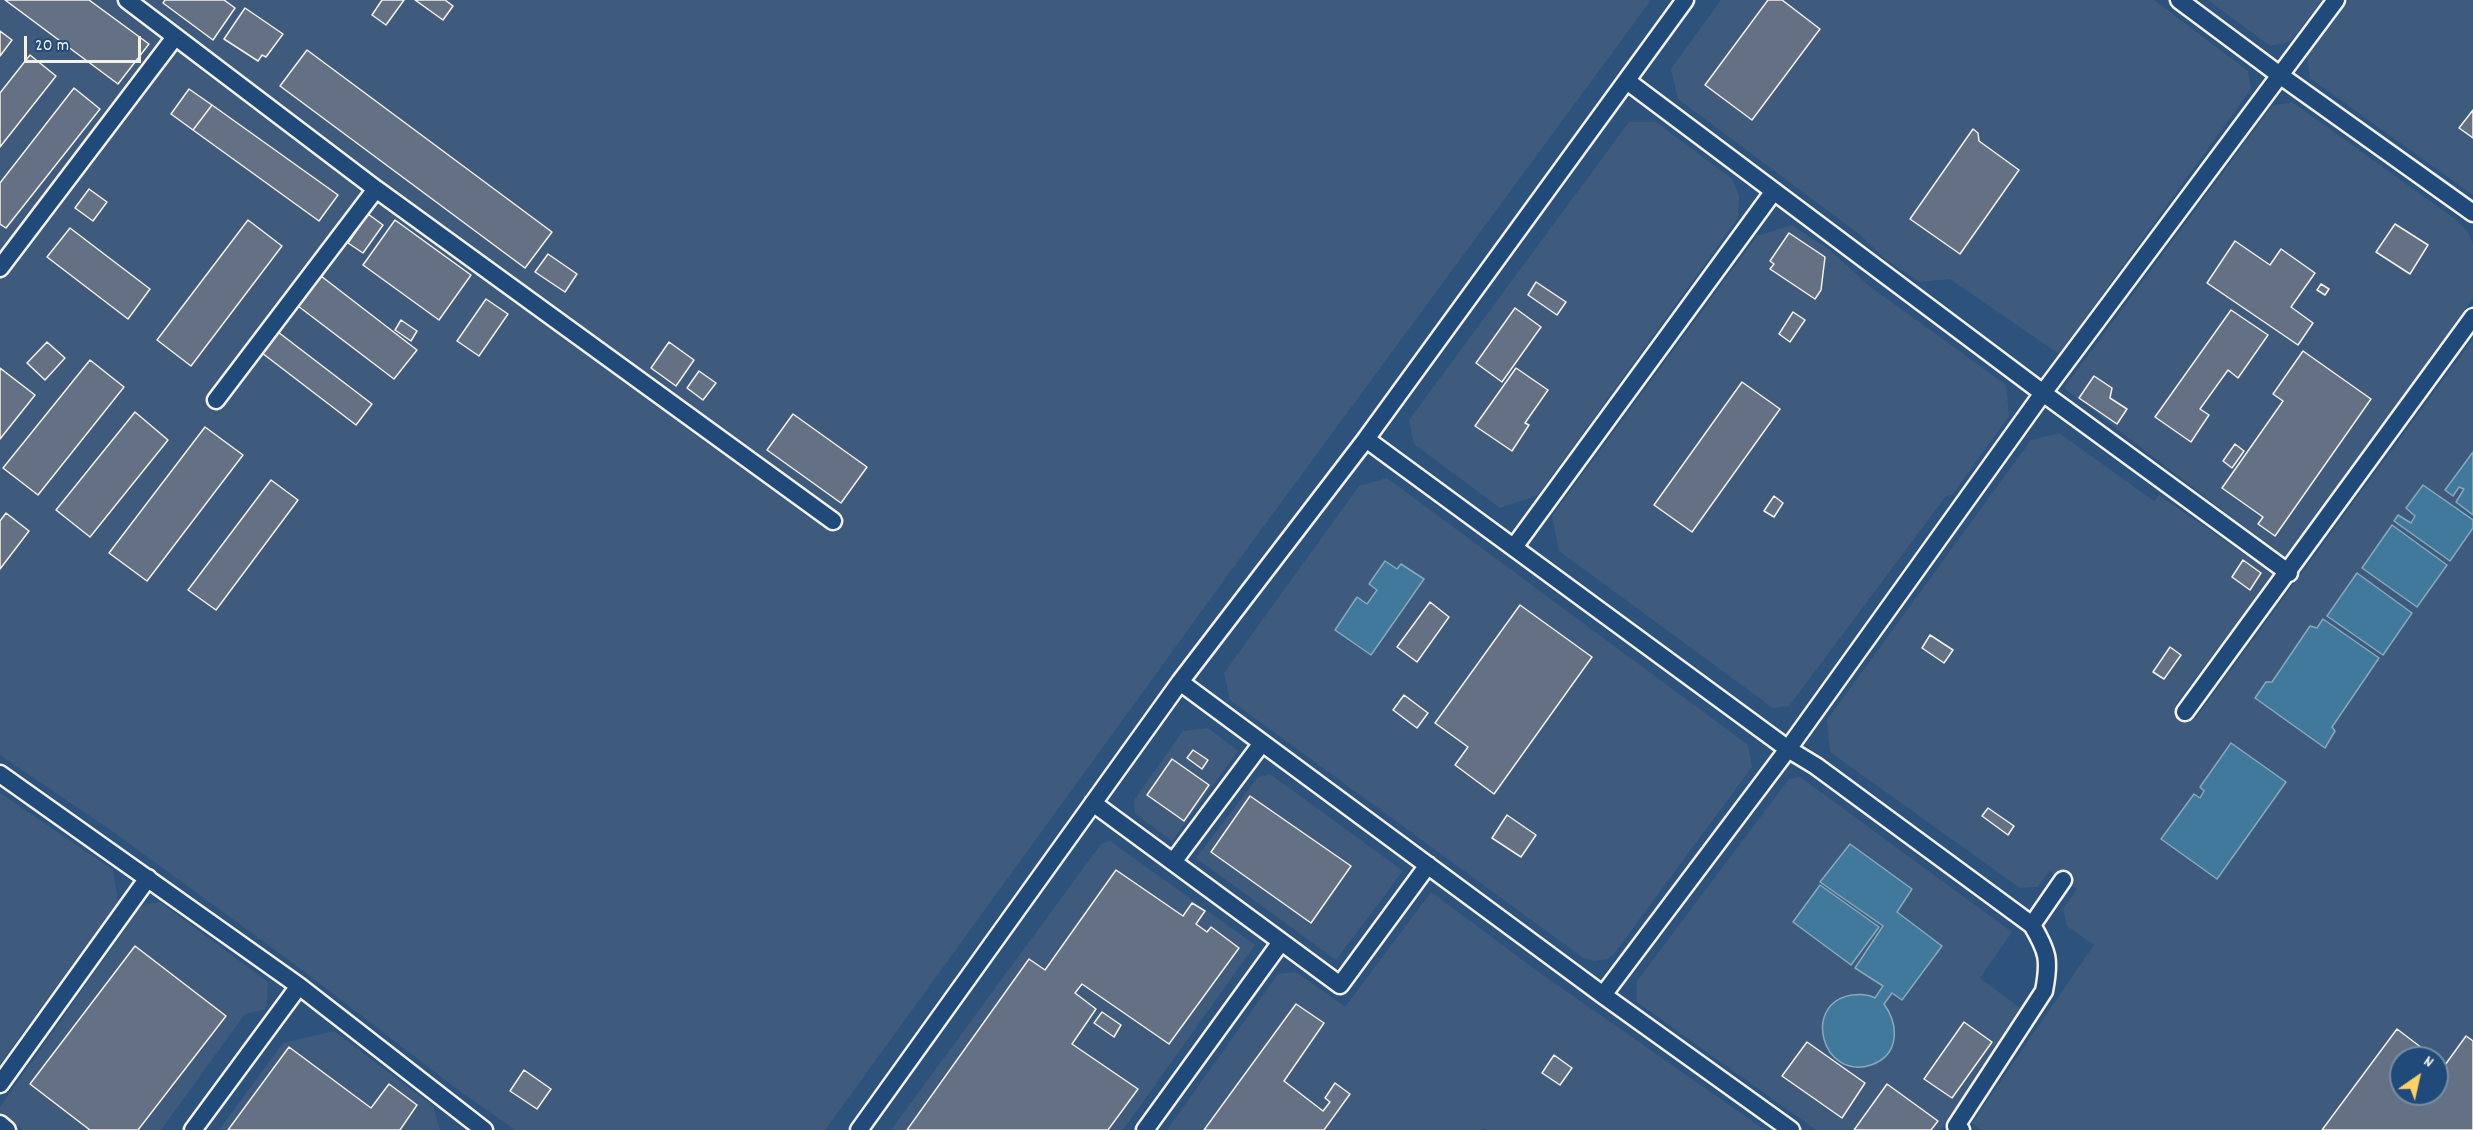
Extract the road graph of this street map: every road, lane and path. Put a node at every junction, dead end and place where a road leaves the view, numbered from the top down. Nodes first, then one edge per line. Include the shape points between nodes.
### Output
1 (127, 0) edge
2 (1685, 0) edge
3 (2179, 0) edge
4 (2336, 0) edge
5 (175, 37) junction
6 (2281, 76) junction
7 (1627, 81) junction
8 (376, 189) junction
9 (1774, 190) junction
10 (2473, 213) edge
11 (0, 268) edge
12 (2473, 317) edge
13 (2043, 393) junction
14 (216, 400) dead end
15 (1366, 439) junction
16 (833, 521) dead end
17 (1514, 547) junction
18 (2289, 573) junction
19 (1180, 682) junction
20 (2186, 712) dead end
21 (1262, 743) junction
22 (1788, 749) junction
23 (0, 774) edge
24 (1093, 803) junction
25 (1173, 862) junction
26 (1428, 865) junction
27 (148, 878) junction
28 (2063, 880) dead end
29 (2032, 925) junction
30 (1281, 942) junction
31 (299, 986) junction
32 (1603, 995) junction
33 (0, 1084) edge
34 (0, 1124) edge
35 (479, 1128) edge
36 (7, 1130) edge
37 (193, 1130) edge
38 (859, 1130) edge
39 (1145, 1130) edge
40 (1791, 1130) edge
41 (1961, 1130) edge

1 - 5 lane
2 - 7 lane
3 - 6 lane
4 - 6 lane
5 - 8 lane
5 - 11 lane
6 - 10 lane
6 - 13 lane
7 - 9 lane
7 - 15 lane
8 - 14 lane
8 - 16 lane
9 - 13 lane
9 - 17 lane
12 - 18 lane
13 - 18 lane
13 - 22 lane
15 - 17 lane
15 - 19 lane
17 - 22 lane
18 - 20 lane
19 - 21 lane
19 - 24 lane
21 - 25 lane
21 - 26 lane
22 - 29 lane
22 - 32 lane
23 - 27 lane
24 - 25 lane
24 - 38 lane
25 - 30 lane
26 - 30 lane via 1340,985
26 - 32 lane
27 - 31 lane
27 - 33 lane
28 - 29 lane
29 - 41 lane via 2043,943 2049,965 2044,991 1956,1126
30 - 39 lane
31 - 35 lane
31 - 37 lane
32 - 40 lane
34 - 36 lane

